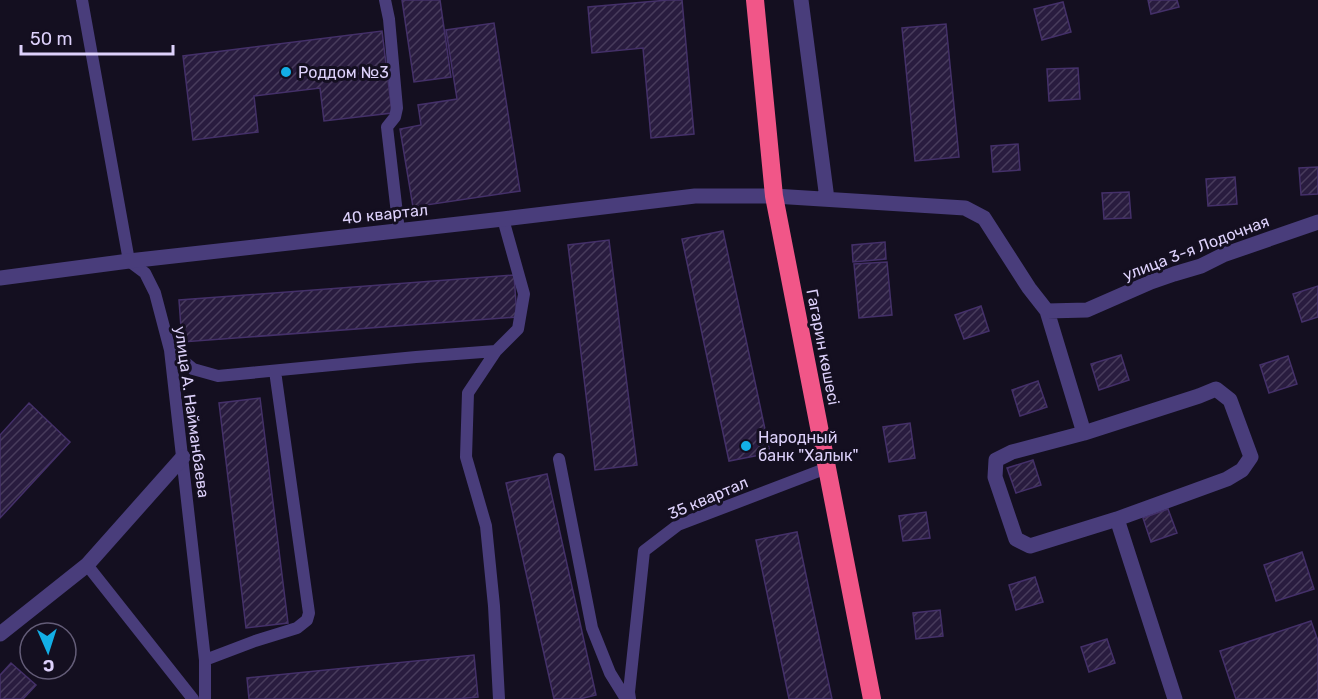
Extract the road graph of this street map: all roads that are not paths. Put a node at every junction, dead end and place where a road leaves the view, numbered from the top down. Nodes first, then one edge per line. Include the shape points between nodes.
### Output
1 (82, 0) edge
2 (385, 0) edge
3 (755, 0) edge
4 (801, 0) edge
5 (774, 196) junction
6 (827, 199) junction
7 (503, 219) junction
8 (1318, 222) edge
9 (399, 231) junction
10 (129, 261) junction
11 (0, 278) edge
12 (1047, 311) junction
13 (170, 350) junction
14 (496, 351) junction
15 (275, 371) junction
16 (1084, 433) junction
17 (183, 457) junction
18 (559, 459) dead end
19 (827, 468) junction
20 (1117, 519) junction
21 (87, 565) junction
22 (0, 634) edge
23 (205, 660) junction
24 (193, 699) edge
25 (205, 699) edge
26 (499, 699) edge
27 (628, 699) edge
28 (872, 699) edge
29 (1175, 699) edge

1 - 10 lane
2 - 9 lane via 397,108 387,127
3 - 5 highway, Гагарин көшесі
4 - 6 street
5 - 6 street, 40 квартал
5 - 7 street, 40 квартал via 695,196
5 - 19 highway, Гагарин көшесі
6 - 12 street, 40 квартал via 965,208 984,218
7 - 9 street, 40 квартал
7 - 14 lane via 524,294 518,329
8 - 12 street, улица 3-я Лодочная via 1151,282 1087,310
9 - 10 street, 40 квартал
10 - 11 street, 40 квартал
10 - 13 lane, улица А. Найманбаева via 145,273 156,293
12 - 16 street
13 - 15 lane via 193,369 218,376
13 - 17 lane, улица А. Найманбаева
14 - 15 lane
14 - 26 lane via 468,393 466,457 486,526
15 - 23 lane via 309,613 297,628
16 - 20 street via 996,460 995,477 1016,539 1030,546
16 - 20 street via 1216,389 1230,400 1251,457 1242,470
17 - 21 street
17 - 23 lane, улица А. Найманбаева
18 - 27 lane via 592,628 610,673
19 - 27 lane, 35 квартал via 678,525 644,551
19 - 28 highway, Гагарин көшесі
20 - 29 street
21 - 22 street
21 - 24 lane
23 - 25 lane, улица А. Найманбаева

